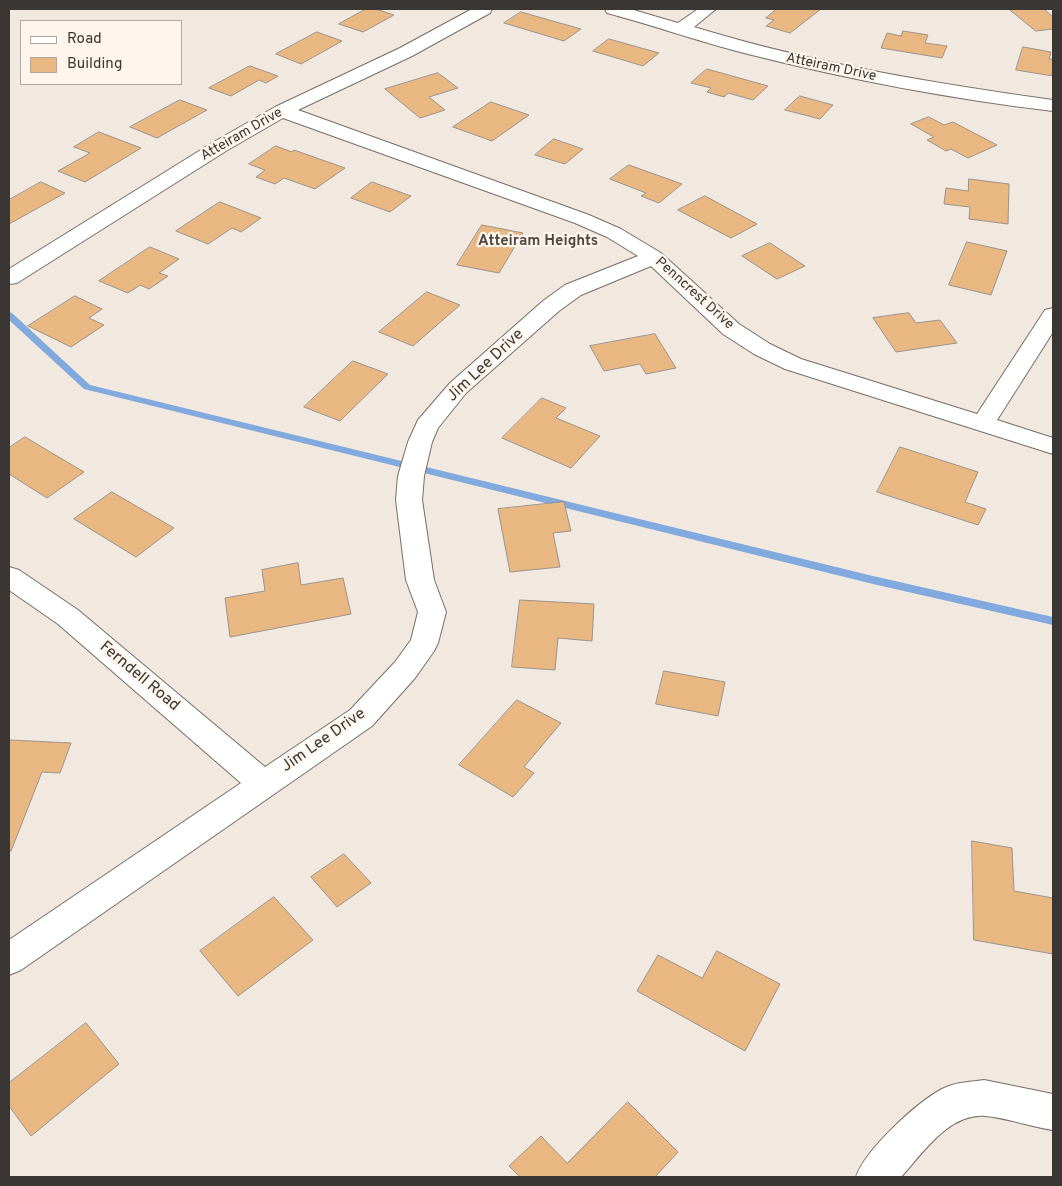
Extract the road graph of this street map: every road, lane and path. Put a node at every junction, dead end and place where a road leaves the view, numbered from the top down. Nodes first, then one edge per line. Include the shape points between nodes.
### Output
1 (484, 9) edge
2 (613, 9) edge
3 (708, 9) edge
4 (682, 28) junction
5 (1053, 106) edge
6 (282, 111) junction
7 (654, 257) junction
8 (9, 278) edge
9 (1053, 315) edge
10 (982, 424) junction
11 (1053, 446) edge
12 (9, 577) edge
13 (264, 784) junction
14 (9, 958) edge
15 (1053, 1112) edge
16 (875, 1177) edge

1 - 6 street, Atteiram Drive via 406,52
2 - 4 street, Atteiram Drive
3 - 4 street
4 - 5 street, Atteiram Drive via 774,56 828,68
6 - 7 street, Penncrest Drive via 582,219 614,233
6 - 8 street, Atteiram Drive
7 - 10 street, Penncrest Drive via 731,330 762,350 793,364
7 - 13 street, Jim Lee Drive via 573,290 551,306 458,388 427,426 411,476 409,500 420,580 432,612 424,644 406,670 361,718
9 - 10 street
10 - 11 street, Penncrest Drive
12 - 13 street, Ferndell Road via 68,617
13 - 14 street, Jim Lee Drive
15 - 16 street via 984,1098 955,1102 926,1122

